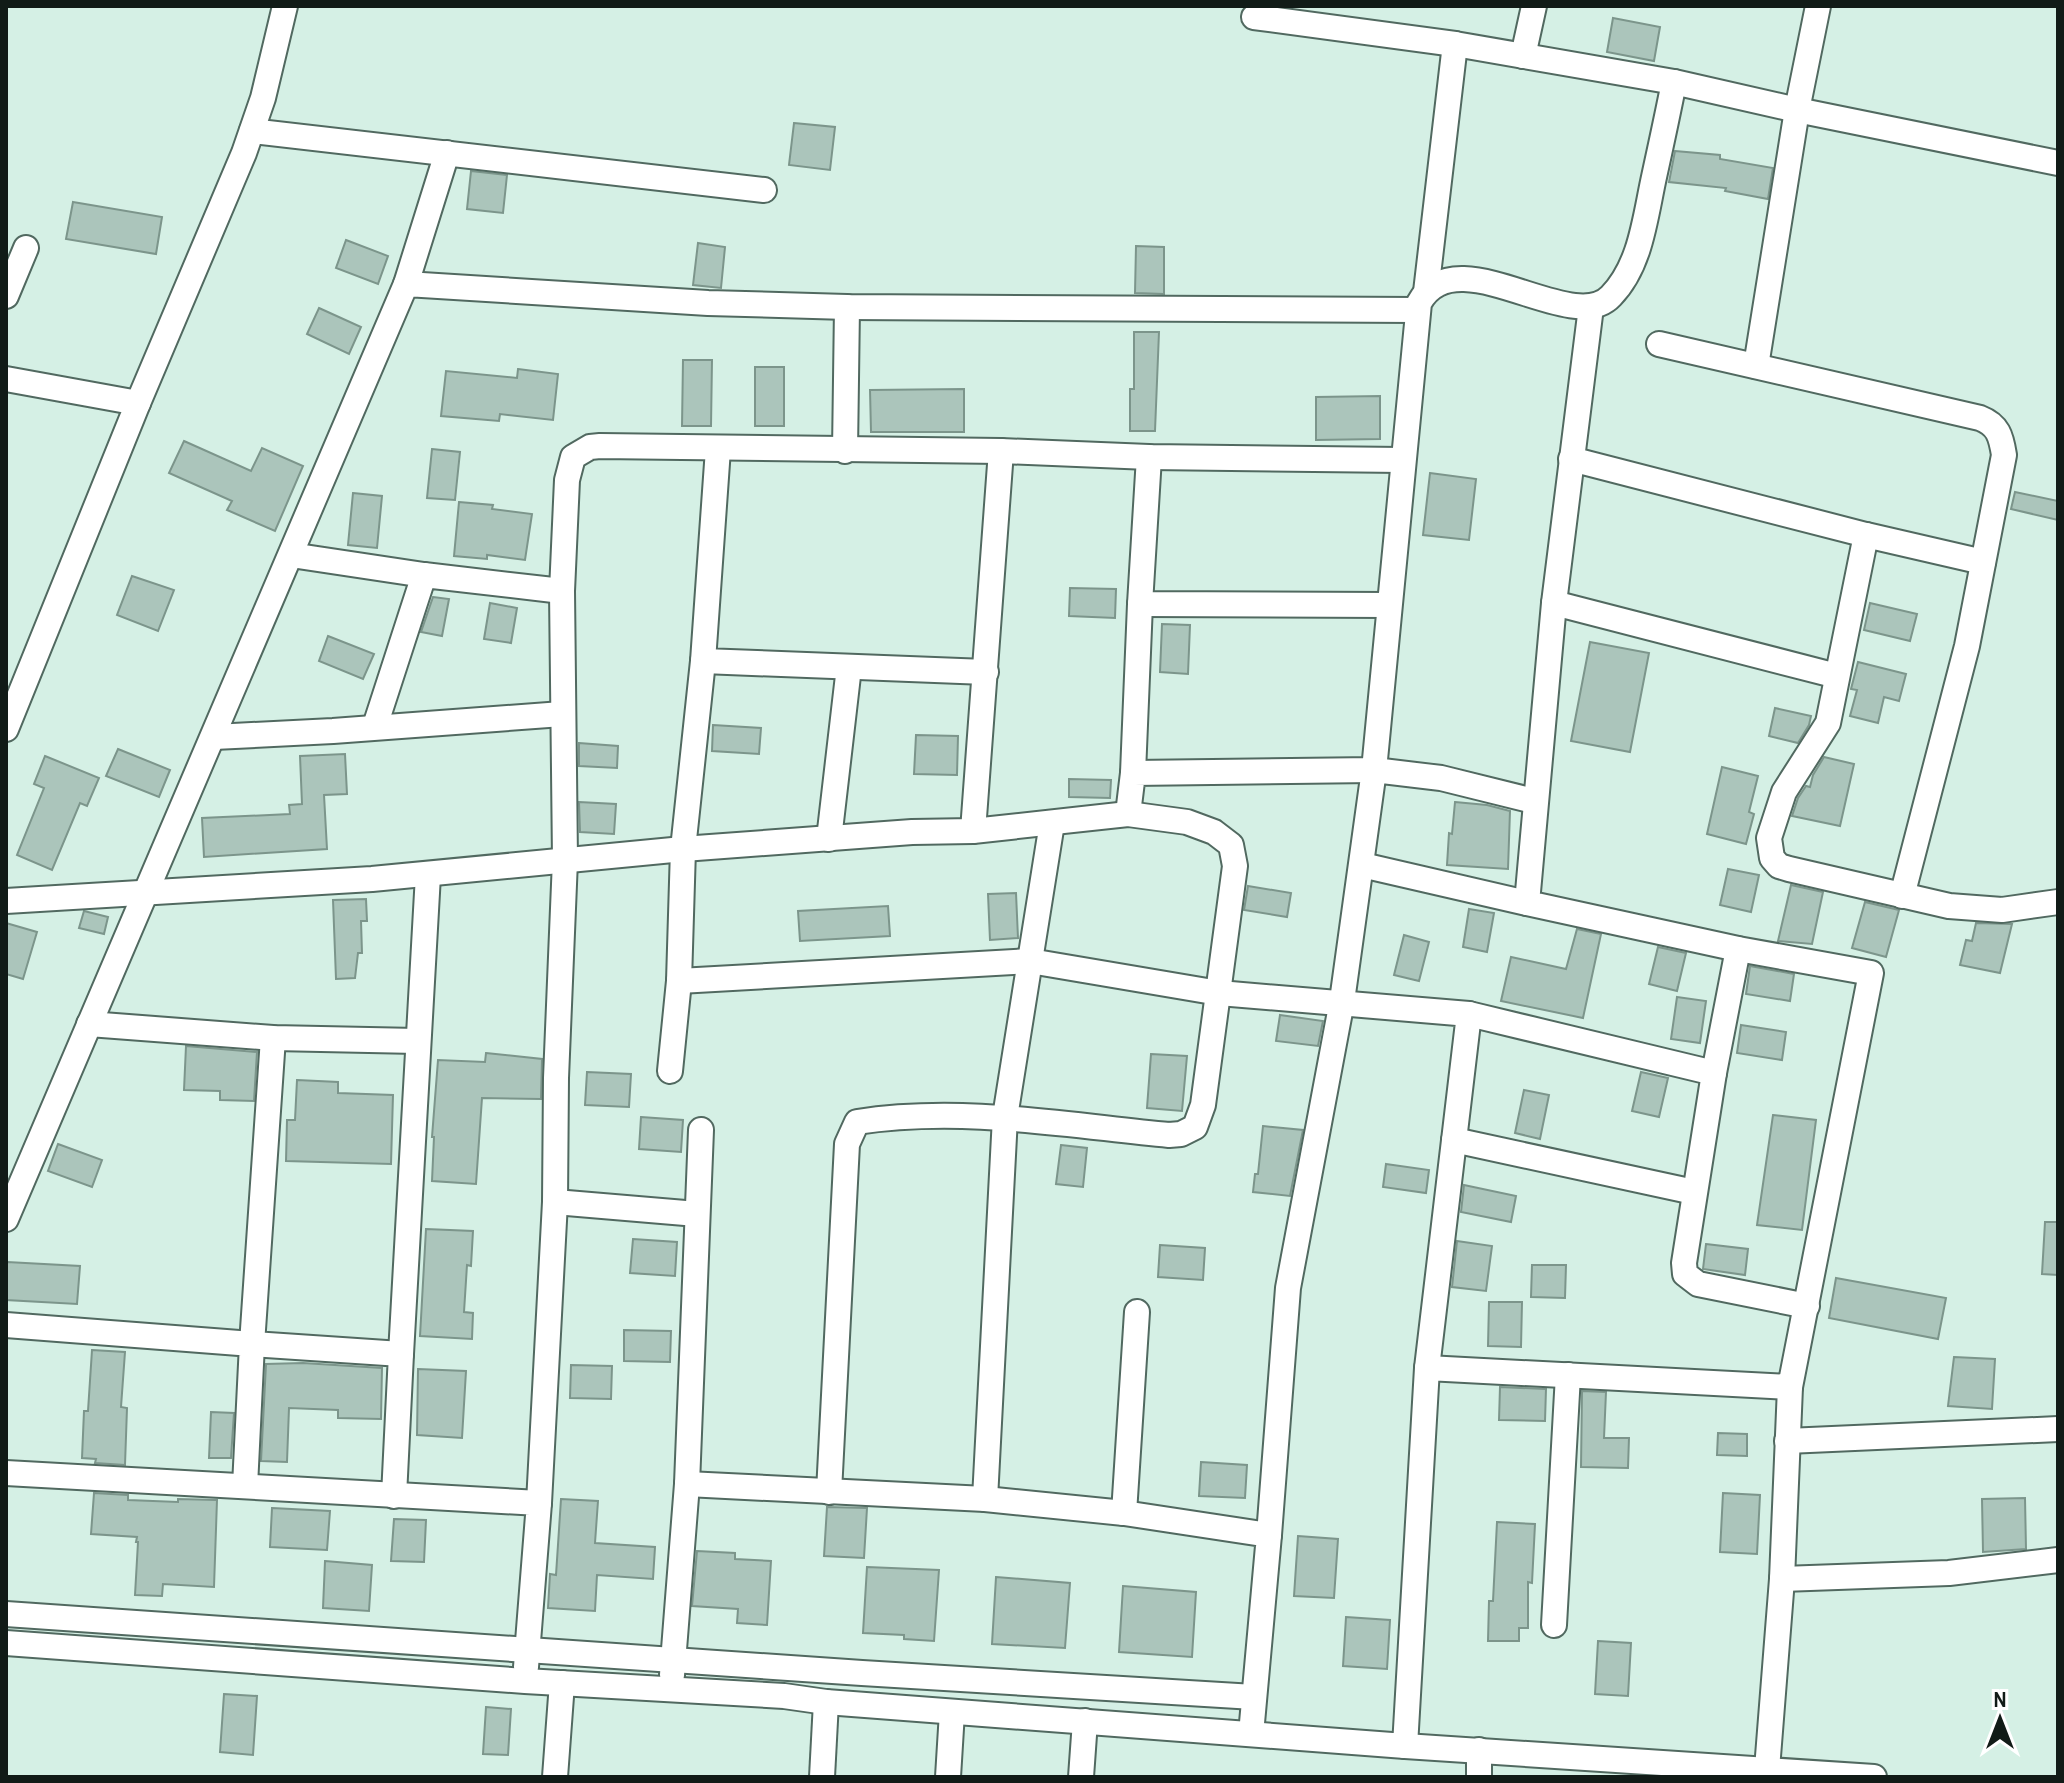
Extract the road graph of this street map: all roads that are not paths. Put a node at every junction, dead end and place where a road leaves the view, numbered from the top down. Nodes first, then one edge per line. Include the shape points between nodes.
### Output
1 (285, 6) edge
2 (1534, 6) edge
3 (1818, 6) edge
4 (1254, 17) dead end
5 (1455, 44) junction
6 (1523, 56) junction
7 (1674, 82) junction
8 (1797, 110) junction
9 (252, 131) junction
10 (447, 153) junction
11 (2058, 163) edge
12 (764, 190) dead end
13 (26, 248) dead end
14 (406, 284) junction
15 (6, 296) edge
16 (1422, 301) junction
17 (847, 307) junction
18 (1591, 307) junction
19 (1659, 344) dead end
20 (1756, 366) junction
21 (6, 379) edge
22 (138, 403) junction
23 (718, 449) junction
24 (845, 451) junction
25 (1001, 451) junction
26 (1149, 457) junction
27 (1571, 459) junction
28 (1402, 460) junction
29 (1866, 535) junction
30 (291, 555) junction
31 (1983, 562) junction
32 (424, 575) junction
33 (562, 591) junction
34 (1554, 603) junction
35 (1140, 604) junction
36 (1389, 605) junction
37 (703, 661) junction
38 (849, 667) junction
39 (986, 672) junction
40 (1837, 676) junction
41 (562, 714) junction
42 (375, 726) junction
43 (6, 729) edge
44 (214, 737) junction
45 (1374, 770) junction
46 (1133, 773) junction
47 (1534, 801) junction
48 (1128, 814) junction
49 (1052, 823) junction
50 (973, 831) junction
51 (829, 839) junction
52 (683, 849) junction
53 (565, 860) junction
54 (1362, 865) junction
55 (428, 875) junction
56 (147, 894) junction
57 (1902, 896) junction
58 (6, 901) edge
59 (2058, 902) edge
60 (1527, 903) junction
61 (1738, 949) junction
62 (1030, 961) junction
63 (679, 981) junction
64 (1219, 993) junction
65 (1342, 1001) junction
66 (1469, 1014) junction
67 (89, 1024) junction
68 (273, 1038) junction
69 (417, 1041) junction
70 (670, 1071) dead end
71 (1714, 1073) junction
72 (1005, 1117) junction
73 (701, 1130) dead end
74 (1454, 1140) junction
75 (1694, 1192) junction
76 (555, 1202) junction
77 (697, 1214) junction
78 (6, 1219) edge
79 (1807, 1306) junction
80 (1137, 1312) dead end
81 (6, 1325) edge
82 (252, 1344) junction
83 (401, 1354) junction
84 (1427, 1368) junction
85 (1568, 1375) junction
86 (1790, 1387) junction
87 (2058, 1429) edge
88 (1787, 1441) junction
89 (6, 1473) edge
90 (687, 1484) junction
91 (245, 1486) junction
92 (829, 1492) junction
93 (394, 1496) junction
94 (985, 1499) junction
95 (539, 1503) junction
96 (1124, 1513) junction
97 (1269, 1535) junction
98 (2058, 1560) edge
99 (1782, 1579) junction
100 (6, 1614) edge
101 (1554, 1625) dead end
102 (6, 1643) edge
103 (527, 1651) junction
104 (673, 1659) junction
105 (525, 1681) junction
106 (562, 1683) junction
107 (672, 1689) junction
108 (1122, 1689) junction
109 (1254, 1697) junction
110 (826, 1702) junction
111 (952, 1712) junction
112 (1085, 1721) junction
113 (1120, 1724) junction
114 (1251, 1734) junction
115 (1405, 1746) junction
116 (1479, 1750) junction
117 (1617, 1769) edge
118 (1767, 1769) junction
119 (555, 1777) edge
120 (822, 1777) edge
121 (948, 1777) edge
122 (1081, 1777) edge
123 (1479, 1777) edge
124 (1874, 1777) edge

1 - 9 street
2 - 6 street
3 - 8 street
4 - 5 street
5 - 6 street
5 - 16 street
6 - 7 street
7 - 8 street
7 - 18 street via 1637,252 1610,297
8 - 11 street
8 - 20 street
9 - 10 street
9 - 22 street
10 - 12 street
10 - 14 street
13 - 15 street
14 - 17 street
14 - 30 street
16 - 17 street
16 - 18 street via 1443,282 1470,280
16 - 28 street
17 - 24 street
18 - 27 street
19 - 20 street
20 - 31 street via 1991,422 2002,439 2004,455
21 - 22 street
22 - 43 street
23 - 24 street
23 - 33 street via 600,446 573,457 567,480
23 - 37 street
24 - 25 street
25 - 26 street
25 - 39 street
26 - 28 street
26 - 35 street
27 - 29 street
27 - 34 street
28 - 36 street
29 - 31 street
29 - 40 street
30 - 32 street
30 - 44 street
31 - 57 street via 1967,646
32 - 33 street
32 - 42 street
33 - 41 street
34 - 40 street
34 - 47 street
35 - 36 street
35 - 46 street
36 - 45 street
37 - 38 street
37 - 52 street
38 - 39 street
38 - 51 street
39 - 50 street
40 - 57 street via 1828,723 1784,792 1769,851 1779,866
41 - 42 street
41 - 53 street
42 - 44 street
44 - 56 street
45 - 46 street
45 - 47 street via 1441,778
45 - 54 street
46 - 48 street
47 - 60 street
48 - 49 street
48 - 64 street via 1199,825 1231,845 1235,866
49 - 50 street
49 - 62 street
50 - 51 street
51 - 52 street
52 - 53 street
52 - 63 street
53 - 55 street
53 - 76 street
54 - 60 street
54 - 65 street
55 - 56 street
55 - 69 street
56 - 58 street
56 - 67 street
57 - 59 street via 2002,910
60 - 61 street
61 - 71 street
61 - 79 street via 1871,973
62 - 63 street
62 - 64 street
62 - 72 street
63 - 70 street
64 - 65 street
64 - 72 street via 1203,1105 1199,1121 1188,1132 1169,1135
65 - 66 street
65 - 97 street via 1288,1288
66 - 71 street
66 - 74 street
67 - 68 street
67 - 78 street
68 - 69 street
68 - 82 street
69 - 83 street
71 - 75 street
72 - 92 street via 857,1122 847,1144
72 - 94 street
73 - 77 street
74 - 75 street
74 - 84 street
75 - 79 street via 1684,1263 1688,1278
76 - 77 street
76 - 95 street
77 - 90 street
79 - 86 street
80 - 96 street
81 - 82 street
82 - 83 street
82 - 91 street
83 - 93 street
84 - 85 street
84 - 115 street
85 - 86 street
85 - 101 street
86 - 88 street
87 - 88 street
88 - 99 street
89 - 91 street
90 - 92 street
90 - 104 street
91 - 93 street
92 - 94 street
93 - 95 street
94 - 96 street
95 - 103 street
96 - 97 street
97 - 109 street
98 - 99 street via 1949,1573
99 - 118 street
100 - 103 street
102 - 105 street
103 - 104 street
103 - 105 street
104 - 107 street
104 - 108 street
105 - 106 street
106 - 107 street
106 - 119 street
107 - 110 street
108 - 109 street
108 - 113 street
109 - 114 street
110 - 111 street
110 - 120 street
111 - 112 street
111 - 121 street
112 - 113 street
112 - 122 street
113 - 114 street
114 - 115 street
115 - 116 street
116 - 117 street
116 - 123 street
117 - 118 street
118 - 124 street

